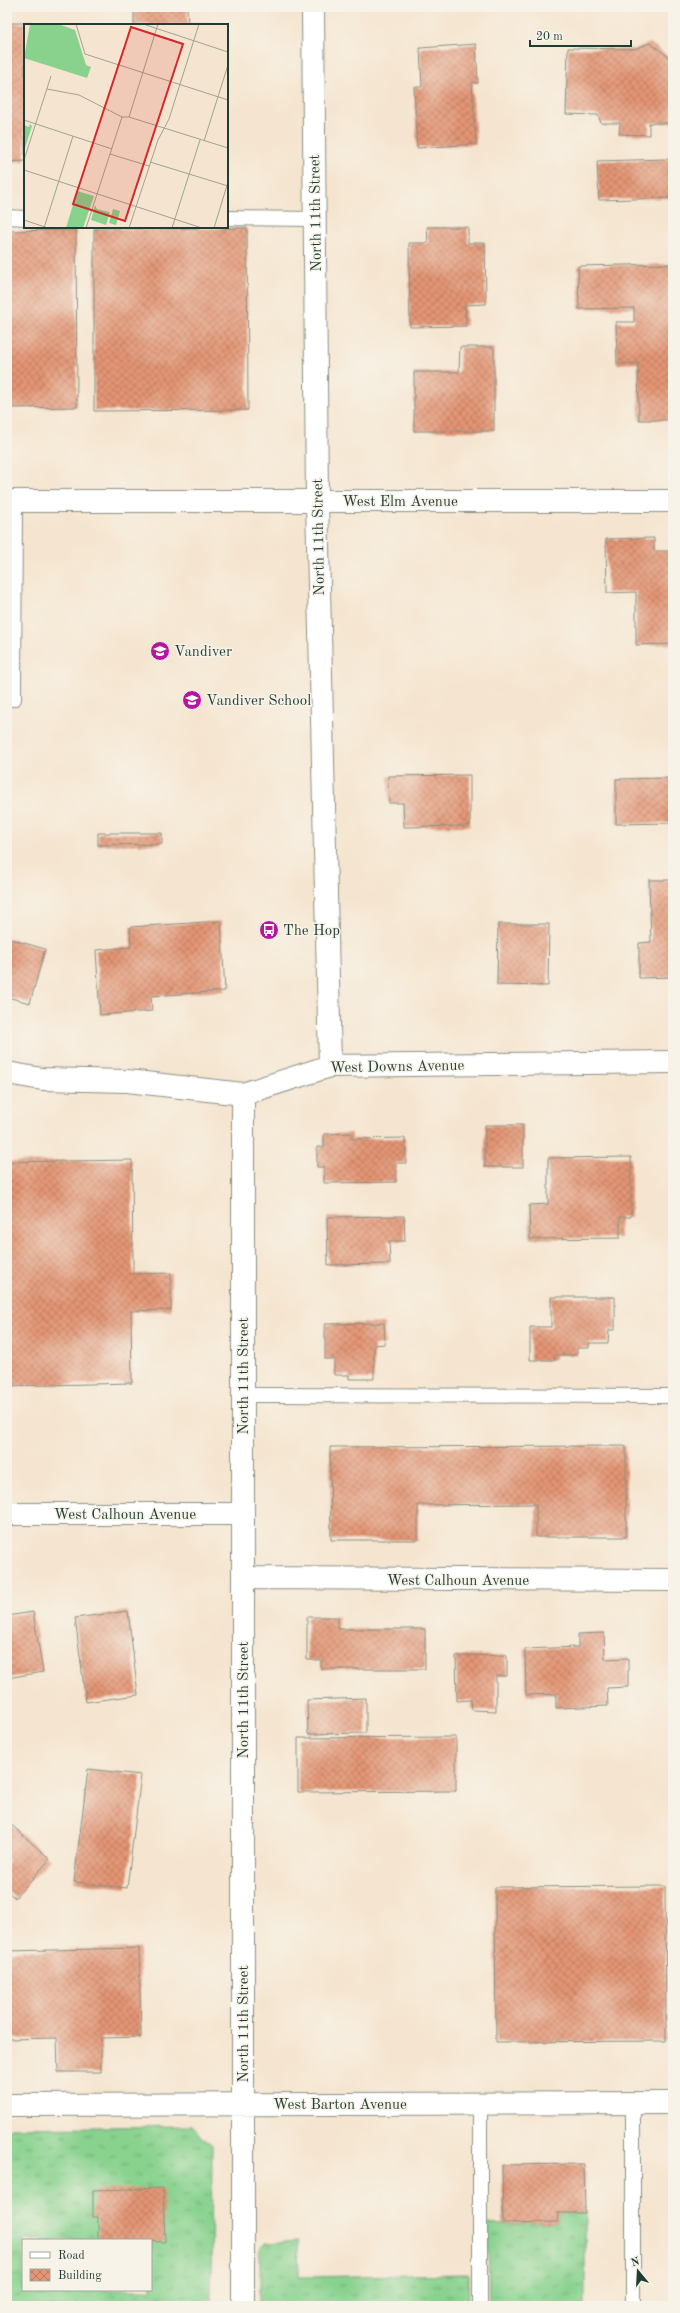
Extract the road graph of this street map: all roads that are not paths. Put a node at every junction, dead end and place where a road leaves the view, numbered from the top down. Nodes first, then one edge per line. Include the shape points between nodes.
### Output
1 (313, 7) edge
2 (7, 218) edge
3 (24, 218) edge
4 (228, 218) edge
5 (315, 219) junction
6 (317, 500) junction
7 (11, 501) edge
8 (673, 501) edge
9 (7, 699) edge
10 (673, 1062) edge
11 (330, 1066) junction
12 (7, 1073) edge
13 (243, 1094) junction
14 (243, 1395) junction
15 (673, 1396) edge
16 (7, 1514) edge
17 (243, 1514) junction
18 (243, 1578) junction
19 (673, 1580) edge
20 (633, 2103) junction
21 (673, 2103) edge
22 (243, 2104) junction
23 (480, 2104) junction
24 (7, 2105) edge
25 (243, 2306) edge
26 (480, 2306) edge
27 (633, 2306) edge

1 - 5 street, North 11th Street
2 - 3 lane
4 - 5 lane
5 - 6 street, North 11th Street
6 - 7 street, West Elm Avenue
6 - 8 street, West Elm Avenue
6 - 11 street, North 11th Street
7 - 9 lane via 14,699
10 - 11 street, West Downs Avenue
11 - 13 street, West Downs Avenue
12 - 13 street, West Downs Avenue via 42,1078 127,1081
13 - 14 street, North 11th Street
14 - 15 lane
14 - 17 street, North 11th Street
16 - 17 street, West Calhoun Avenue
17 - 18 street, North 11th Street
18 - 19 street, West Calhoun Avenue
18 - 22 street, North 11th Street
20 - 21 street, West Barton Avenue
20 - 23 street, West Barton Avenue
20 - 27 lane
22 - 23 street, West Barton Avenue
22 - 24 street, West Barton Avenue
22 - 25 street, North 11th Street
23 - 26 lane

